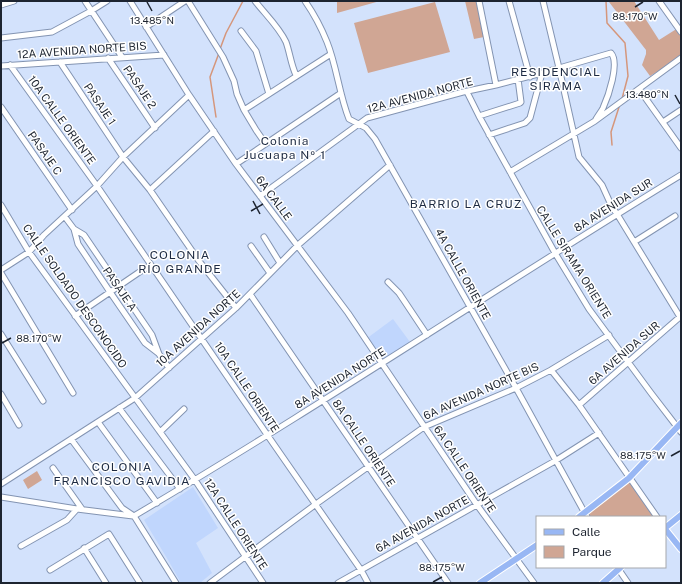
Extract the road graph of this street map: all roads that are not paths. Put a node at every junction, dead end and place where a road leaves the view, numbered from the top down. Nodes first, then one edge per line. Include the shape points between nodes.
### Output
1 (14, 1) edge
2 (84, 1) edge
3 (107, 1) edge
4 (130, 1) edge
5 (185, 1) edge
6 (188, 1) edge
7 (255, 1) edge
8 (305, 1) edge
9 (479, 1) edge
10 (509, 1) edge
11 (543, 1) edge
12 (662, 2) edge
13 (1, 5) edge
14 (91, 11) junction
15 (146, 27) junction
16 (241, 31) dead end
17 (681, 32) edge
18 (1, 38) edge
19 (331, 54) junction
20 (164, 55) junction
21 (122, 57) junction
22 (108, 58) junction
23 (681, 58) edge
24 (60, 62) junction
25 (10, 65) junction
26 (1, 66) edge
27 (559, 68) junction
28 (542, 74) junction
29 (296, 75) junction
30 (530, 77) junction
31 (518, 79) junction
32 (496, 85) junction
33 (639, 89) junction
34 (467, 92) junction
35 (341, 93) junction
36 (269, 94) junction
37 (189, 95) junction
38 (1, 107) edge
39 (244, 110) junction
40 (681, 110) edge
41 (479, 116) junction
42 (595, 121) junction
43 (663, 122) junction
44 (359, 124) junction
45 (155, 128) junction
46 (214, 131) junction
47 (574, 134) junction
48 (489, 135) junction
49 (265, 143) junction
50 (681, 148) edge
51 (123, 157) junction
52 (236, 164) junction
53 (390, 165) junction
54 (510, 172) junction
55 (681, 175) edge
56 (97, 186) junction
57 (150, 190) junction
58 (260, 196) junction
59 (1, 205) edge
60 (72, 210) junction
61 (617, 214) junction
62 (675, 216) dead end
63 (65, 217) junction
64 (74, 229) junction
65 (264, 237) dead end
66 (634, 242) junction
67 (251, 246) dead end
68 (298, 246) junction
69 (29, 252) junction
70 (555, 253) junction
71 (280, 263) junction
72 (151, 265) junction
73 (1, 270) edge
74 (1, 273) edge
75 (270, 274) junction
76 (388, 282) dead end
77 (118, 286) junction
78 (110, 292) junction
79 (250, 294) junction
80 (470, 307) junction
81 (236, 308) junction
82 (74, 316) junction
83 (681, 316) edge
84 (1, 334) edge
85 (427, 335) junction
86 (609, 336) junction
87 (203, 338) junction
88 (159, 354) junction
89 (628, 362) junction
90 (382, 364) junction
91 (169, 368) junction
92 (551, 370) junction
93 (516, 388) junction
94 (74, 392) dead end
95 (1, 394) edge
96 (135, 398) junction
97 (323, 400) junction
98 (43, 401) dead end
99 (579, 405) junction
100 (119, 408) junction
101 (184, 409) dead end
102 (98, 422) junction
103 (19, 425) dead end
104 (424, 427) junction
105 (680, 427) edge
106 (160, 432) junction
107 (599, 432) junction
108 (268, 436) junction
109 (71, 439) junction
110 (555, 461) junction
111 (369, 467) junction
112 (53, 468) dead end
113 (629, 478) junction
114 (195, 480) junction
115 (1, 484) edge
116 (180, 489) junction
117 (1, 497) edge
118 (157, 503) junction
119 (316, 504) junction
120 (477, 505) junction
121 (79, 509) junction
122 (586, 515) edge
123 (681, 515) edge
124 (134, 516) junction
125 (656, 516) edge
126 (666, 527) edge
127 (666, 529) edge
128 (418, 539) junction
129 (21, 546) dead end
130 (536, 546) edge
131 (84, 548) junction
132 (681, 549) edge
133 (245, 556) junction
134 (516, 559) junction
135 (619, 568) edge
136 (50, 570) dead end
137 (361, 570) junction
138 (106, 583) edge
139 (140, 583) edge
140 (176, 583) edge
141 (210, 583) edge
142 (263, 583) edge
143 (338, 583) edge
144 (368, 583) edge
145 (448, 583) edge
146 (480, 583) edge
147 (534, 583) edge
148 (603, 583) edge
149 (628, 583) edge

1 - 13 street
2 - 14 street
3 - 14 street
4 - 15 street, 6A CALLE
5 - 15 street
6 - 39 street via 221,53
7 - 29 street via 282,35
8 - 19 street, 4A CALLE ORIENTE via 318,22
9 - 32 street
10 - 30 street
11 - 27 street
12 - 17 street
14 - 18 street via 52,32
14 - 21 street
15 - 20 street, 6A CALLE
16 - 36 street via 256,51
19 - 29 street
19 - 35 street, 4A CALLE ORIENTE
20 - 21 street, 12A AVENIDA NORTE BIS
20 - 37 street, 6A CALLE
21 - 22 street, 12A AVENIDA NORTE BIS
22 - 24 street, 12A AVENIDA NORTE BIS
22 - 45 street, PASAJE 2
23 - 33 street
24 - 25 street, 12A AVENIDA NORTE BIS
24 - 51 street, PASAJE 1
25 - 26 street, 12A AVENIDA NORTE BIS
25 - 56 street, 10A CALLE ORIENTE
27 - 28 street, 12A AVENIDA NORTE
27 - 42 street, 12A AVENIDA NORTE via 609,53 613,55 614,68 609,92
27 - 47 street
28 - 30 street, 12A AVENIDA NORTE
28 - 48 street via 530,118 524,123
29 - 36 street
30 - 31 street, 12A AVENIDA NORTE
31 - 32 street, 12A AVENIDA NORTE
31 - 41 street via 520,104
32 - 34 street, 12A AVENIDA NORTE
33 - 42 street
33 - 43 street
34 - 41 street, CALLE SIRAMA ORIENTE
34 - 44 street, 12A AVENIDA NORTE via 367,118
35 - 44 street, 4A CALLE ORIENTE via 349,119
35 - 49 street
36 - 39 street
37 - 45 street
37 - 46 street, 6A CALLE
38 - 60 street, PASAJE C
39 - 49 street
40 - 43 street
41 - 48 street, CALLE SIRAMA ORIENTE
42 - 47 street
43 - 50 street
44 - 53 street, 4A CALLE ORIENTE via 375,139
44 - 58 street, 12A AVENIDA NORTE
45 - 51 street
46 - 52 street, 6A CALLE
46 - 57 street
47 - 54 street
47 - 61 street via 580,159 602,185
48 - 54 street, CALLE SIRAMA ORIENTE
49 - 52 street
51 - 56 street
51 - 57 street
52 - 58 street, 6A CALLE
53 - 68 street, 10A AVENIDA NORTE
53 - 80 street, 4A CALLE ORIENTE
54 - 70 street, CALLE SIRAMA ORIENTE
55 - 61 street, 8A AVENIDA SUR
56 - 60 street
56 - 72 street, 10A CALLE ORIENTE
57 - 81 street via 199,261
58 - 68 street, 6A CALLE
59 - 69 street, CALLE SOLDADO DESCONOCIDO
60 - 63 street
61 - 66 street
61 - 70 street, 8A AVENIDA SUR
62 - 66 street
63 - 64 street
63 - 69 street
64 - 77 street via 84,235
64 - 78 street, PASAJE A via 78,244
65 - 71 street
66 - 83 street
67 - 75 street
68 - 71 street, 10A AVENIDA NORTE
68 - 90 street, 6A CALLE
69 - 73 street
69 - 82 street, CALLE SOLDADO DESCONOCIDO
70 - 80 street, 8A AVENIDA NORTE
70 - 86 street, CALLE SIRAMA ORIENTE via 589,309
71 - 75 street, 10A AVENIDA NORTE
72 - 77 street
72 - 87 street, 10A CALLE ORIENTE
74 - 94 street
75 - 79 street, 10A AVENIDA NORTE
76 - 85 street via 399,293
77 - 78 street
77 - 88 street via 152,335
78 - 82 street
78 - 88 street, PASAJE A via 145,343
79 - 81 street, 10A AVENIDA NORTE
79 - 97 street, 8A CALLE ORIENTE
80 - 85 street, 8A AVENIDA NORTE
80 - 93 street, 4A CALLE ORIENTE
81 - 87 street, 10A AVENIDA NORTE
82 - 96 street, CALLE SOLDADO DESCONOCIDO
83 - 89 street, 6A AVENIDA SUR
84 - 98 street
85 - 90 street, 8A AVENIDA NORTE
86 - 89 street, CALLE SIRAMA ORIENTE
86 - 92 street, 6A AVENIDA NORTE BIS
87 - 91 street, 10A AVENIDA NORTE
87 - 108 street, 10A CALLE ORIENTE
88 - 91 street
89 - 99 street, 6A AVENIDA SUR
89 - 105 street, CALLE SIRAMA ORIENTE
90 - 97 street, 8A AVENIDA NORTE
90 - 104 street, 6A CALLE ORIENTE
91 - 96 street, 10A AVENIDA NORTE
92 - 93 street, 6A AVENIDA NORTE BIS
92 - 99 street
93 - 104 street, 6A AVENIDA NORTE BIS
93 - 110 street, 4A CALLE ORIENTE
95 - 103 street
96 - 100 street, 10A AVENIDA NORTE
96 - 106 street, 12A CALLE ORIENTE
97 - 108 street, 8A AVENIDA NORTE
97 - 111 street, 8A CALLE ORIENTE
99 - 107 street
100 - 102 street, 10A AVENIDA NORTE
100 - 116 street
101 - 106 street
102 - 109 street, 10A AVENIDA NORTE
102 - 118 street
104 - 111 street, 6A AVENIDA NORTE BIS
104 - 120 street, 6A CALLE ORIENTE
105 - 113 main road
106 - 114 street, 12A CALLE ORIENTE
107 - 110 street, 6A AVENIDA NORTE
107 - 113 street
108 - 114 street, 8A AVENIDA NORTE
108 - 119 street, 10A CALLE ORIENTE
109 - 115 street, 10A AVENIDA NORTE
109 - 124 street via 122,508
110 - 120 street, 6A AVENIDA NORTE
110 - 122 street, 4A CALLE ORIENTE
111 - 119 street, 6A AVENIDA NORTE BIS
111 - 128 street, 8A CALLE ORIENTE
112 - 121 street
113 - 122 main road
113 - 125 street
114 - 116 street, 8A AVENIDA NORTE
114 - 133 street, 12A CALLE ORIENTE
116 - 118 street, 8A AVENIDA NORTE
117 - 121 street
118 - 124 street, 8A AVENIDA NORTE
119 - 133 street, 6A AVENIDA NORTE BIS
119 - 137 street, 10A CALLE ORIENTE
120 - 128 street, 6A AVENIDA NORTE
120 - 134 street, 6A CALLE ORIENTE
121 - 124 street
121 - 129 street via 67,520
123 - 126 main road
124 - 140 street
127 - 132 main road
128 - 137 street, 6A AVENIDA NORTE
128 - 145 street, 8A CALLE ORIENTE
130 - 134 main road
131 - 136 street
131 - 138 street
131 - 139 street via 108,534
133 - 141 street, 6A AVENIDA NORTE BIS
133 - 142 street, 12A CALLE ORIENTE
134 - 146 main road
134 - 147 street, 6A CALLE ORIENTE
135 - 148 main road
135 - 149 street
137 - 143 street, 6A AVENIDA NORTE
137 - 144 street, 10A CALLE ORIENTE

